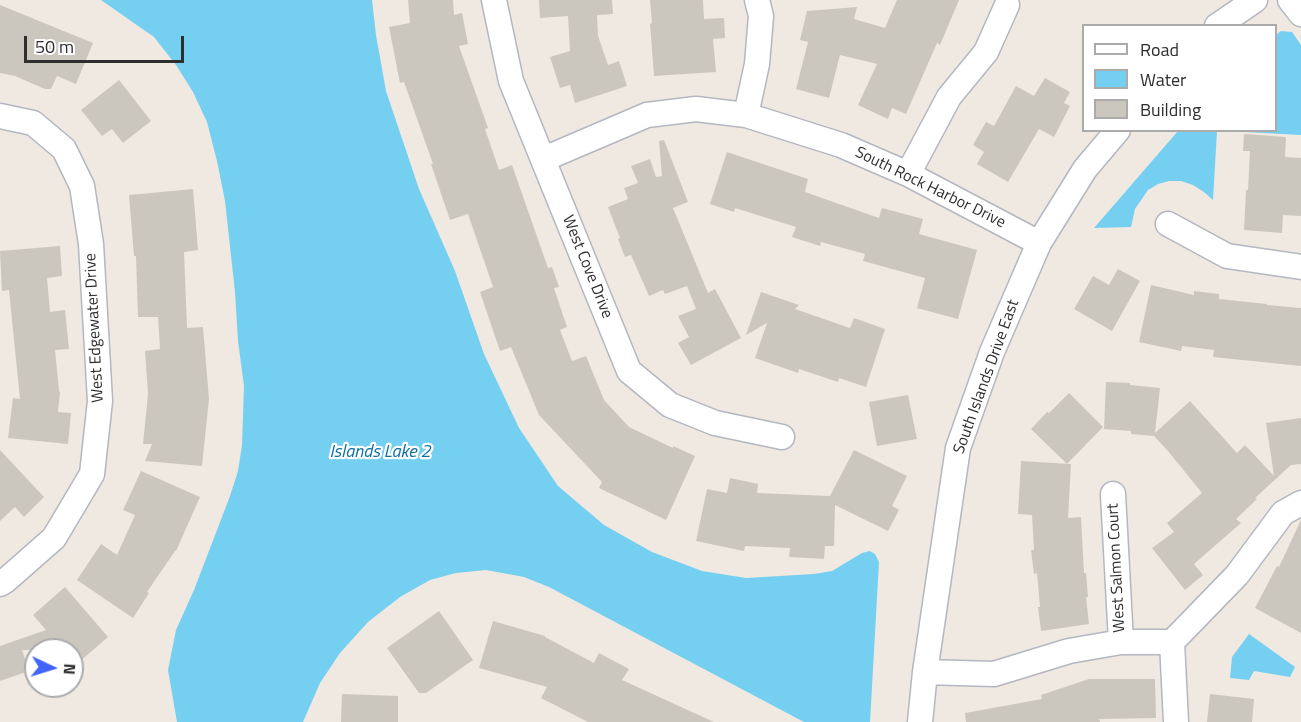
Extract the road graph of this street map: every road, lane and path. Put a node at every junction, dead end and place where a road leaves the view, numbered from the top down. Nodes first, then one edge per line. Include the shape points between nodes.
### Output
1 (494, 0) edge
2 (757, 0) edge
3 (1255, 0) edge
4 (1290, 0) edge
5 (1007, 4) dead end
6 (1301, 14) edge
7 (1220, 24) edge
8 (746, 115) junction
9 (0, 116) edge
10 (1116, 132) edge
11 (544, 159) junction
12 (908, 174) junction
13 (1168, 224) dead end
14 (1039, 243) junction
15 (1301, 267) edge
16 (782, 437) dead end
17 (1113, 494) dead end
18 (1301, 503) edge
19 (0, 584) edge
20 (1121, 642) junction
21 (1172, 642) junction
22 (925, 672) junction
23 (920, 722) edge
24 (1176, 722) edge

1 - 11 street, West Cove Drive via 511,81
2 - 8 street via 761,16 758,64
3 - 7 street
4 - 6 street
5 - 12 street via 986,52 950,97
8 - 11 street, South Rock Harbor Drive via 696,109 647,116
8 - 12 street, South Rock Harbor Drive via 841,145
9 - 19 street, West Edgewater Drive via 33,123 64,149 82,186 91,244 100,401 92,474 54,538
10 - 14 street, South Islands Drive East via 1085,170
11 - 16 street, West Cove Drive via 629,371 670,405 715,423
12 - 14 street, South Rock Harbor Drive
13 - 15 street via 1227,256
14 - 22 street, South Islands Drive East via 992,352 958,448
17 - 20 street, West Salmon Court
18 - 21 street via 1283,513 1237,575
20 - 21 street
20 - 22 street via 1069,651 994,674
21 - 24 street
22 - 23 street, South Islands Drive East

